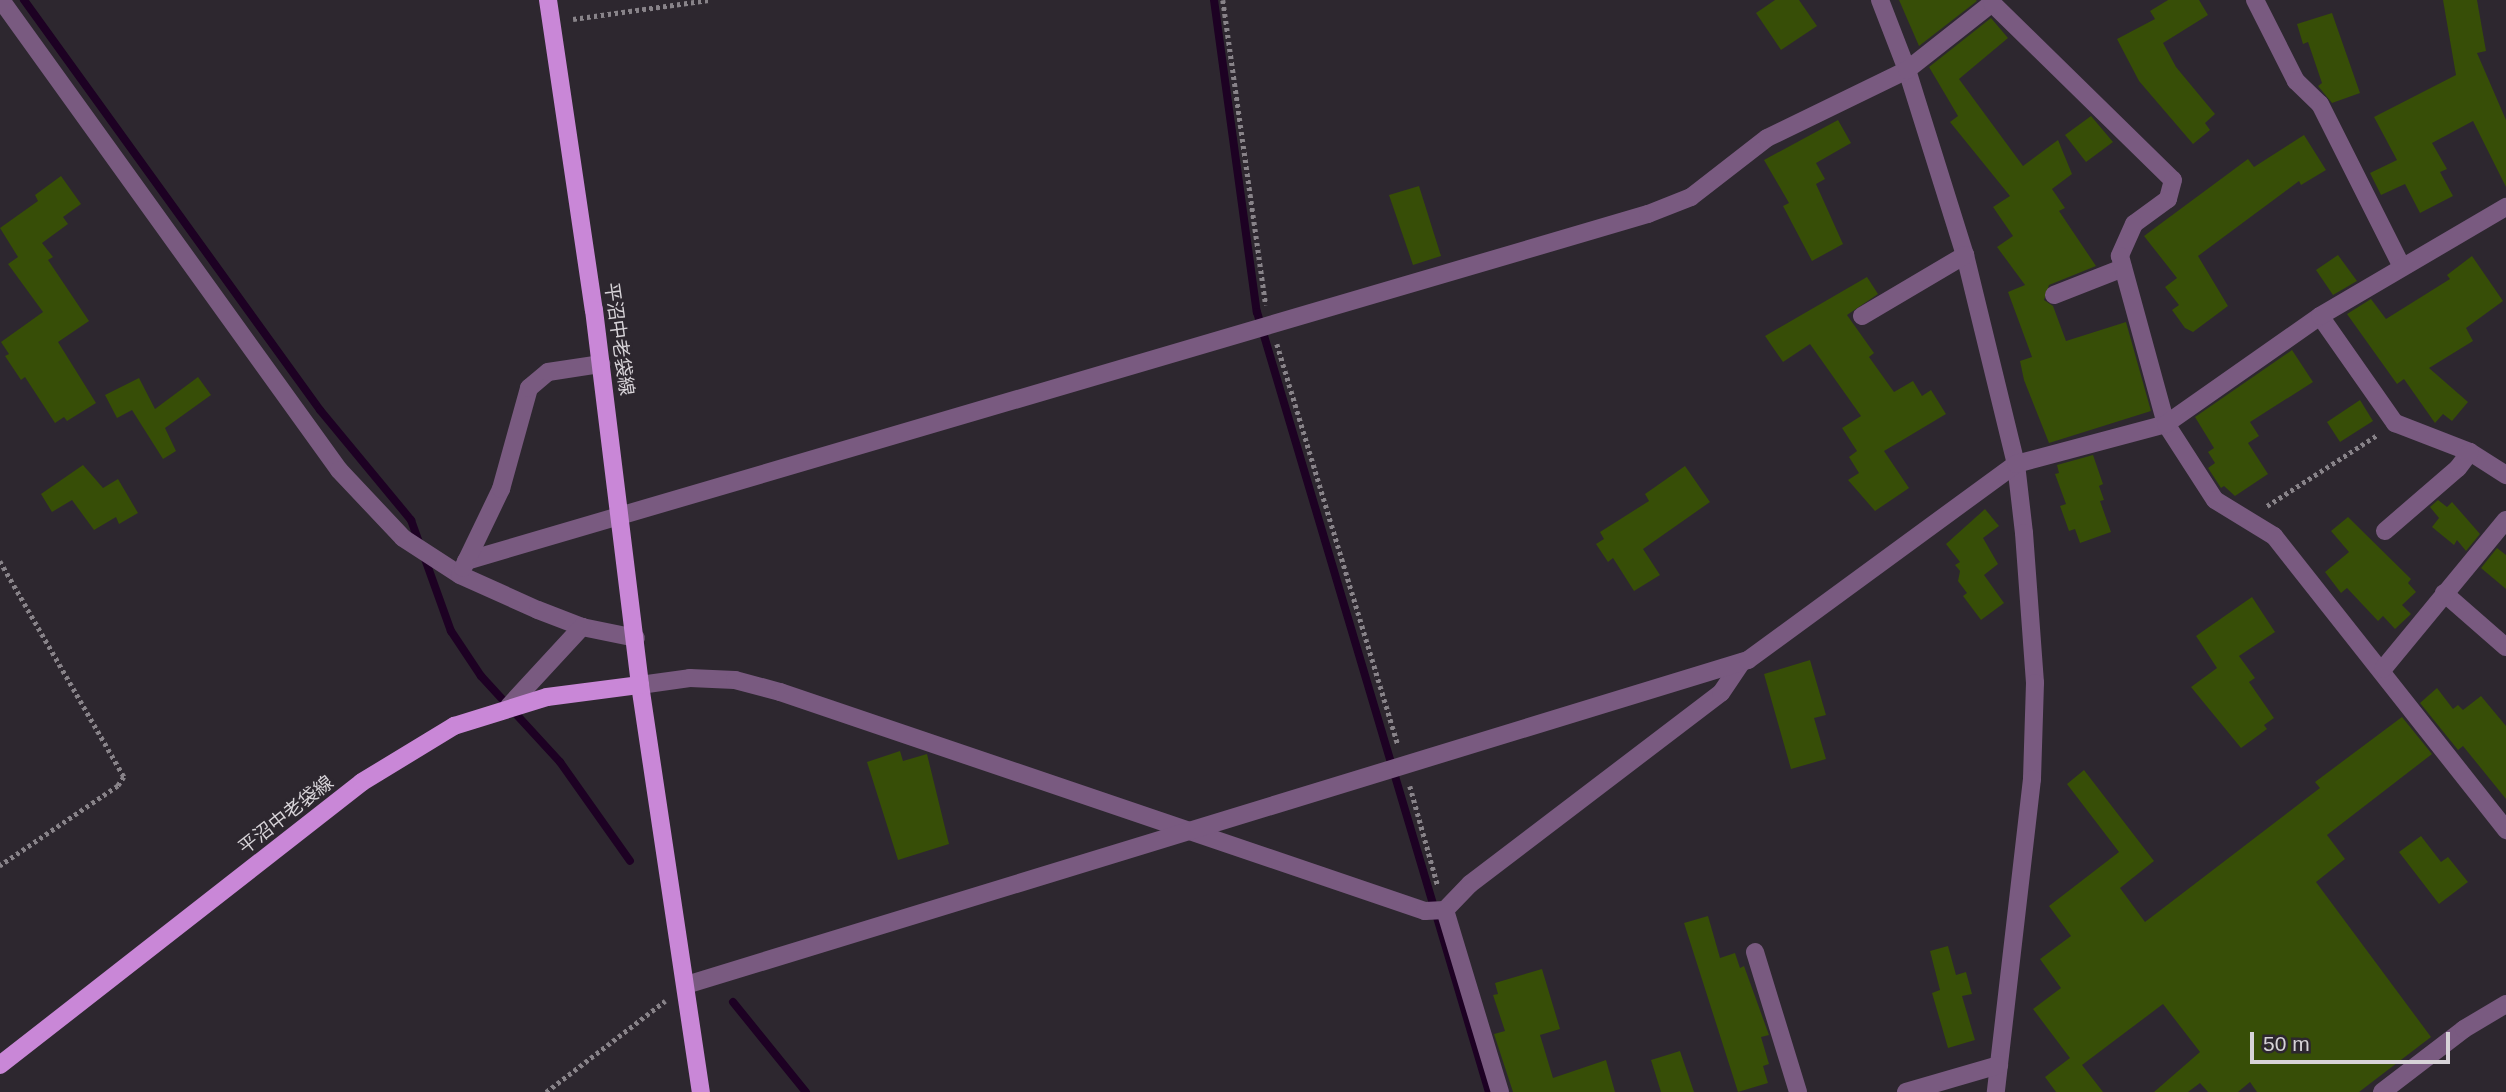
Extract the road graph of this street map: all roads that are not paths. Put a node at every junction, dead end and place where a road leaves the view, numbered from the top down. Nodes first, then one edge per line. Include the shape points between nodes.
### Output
1 (1, 0) edge
2 (548, 0) edge
3 (1880, 0) edge
4 (2255, 0) edge
5 (1907, 69) junction
6 (2506, 206) edge
7 (1965, 255) junction
8 (2402, 265) junction
9 (2123, 268) junction
10 (2054, 295) dead end
11 (1863, 316) dead end
12 (2320, 316) junction
13 (601, 364) junction
14 (2166, 424) junction
15 (2470, 452) junction
16 (2016, 464) junction
17 (2506, 475) edge
18 (621, 518) junction
19 (2506, 520) edge
20 (2385, 531) dead end
21 (463, 568) junction
22 (2444, 593) junction
23 (582, 627) junction
24 (636, 638) junction
25 (2506, 647) edge
26 (1742, 662) junction
27 (2383, 669) junction
28 (640, 685) junction
29 (509, 706) junction
30 (2506, 830) edge
31 (1185, 831) junction
32 (1445, 910) junction
33 (1755, 952) dead end
34 (686, 985) junction
35 (2506, 1004) edge
36 (0, 1065) edge
37 (1999, 1065) junction
38 (701, 1092) edge
39 (1500, 1092) edge
40 (1798, 1092) edge
41 (1906, 1092) edge
42 (1996, 1092) edge
43 (2382, 1092) edge

1 - 21 street via 339,470 403,538
2 - 13 main road, 平沼中老袋線
3 - 5 street
4 - 8 street via 2296,81 2320,104
5 - 7 street
5 - 9 street via 1992,3 2173,180 2168,199 2134,224 2120,256
5 - 18 street via 1767,138 1691,197
6 - 8 street
7 - 11 street
7 - 16 street
8 - 12 street
9 - 10 street
9 - 14 street
12 - 14 street
12 - 15 street via 2395,423
13 - 18 main road, 平沼中老袋線
13 - 21 street via 548,372 529,388 501,489
14 - 16 street
14 - 27 street via 2215,500 2274,536
15 - 17 street
15 - 20 street via 2458,468
16 - 26 street via 1783,638
16 - 37 street via 2035,683 2034,729
18 - 21 street
18 - 24 main road, 平沼中老袋線
19 - 22 street
21 - 23 street
22 - 25 street
22 - 27 street
23 - 24 street
23 - 29 street
24 - 28 main road, 平沼中老袋線
26 - 31 street
26 - 32 street via 1721,693 1470,884
27 - 30 street
28 - 29 main road, 平沼中老袋線
28 - 31 street via 701,678 735,680 780,692
28 - 34 main road, 平沼中老袋線
29 - 36 main road, 平沼中老袋線 via 454,726 362,782
31 - 32 street via 1425,911
31 - 34 street
32 - 39 street
33 - 40 street
34 - 38 main road, 平沼中老袋線
35 - 43 street via 2464,1029
37 - 41 street
37 - 42 street

